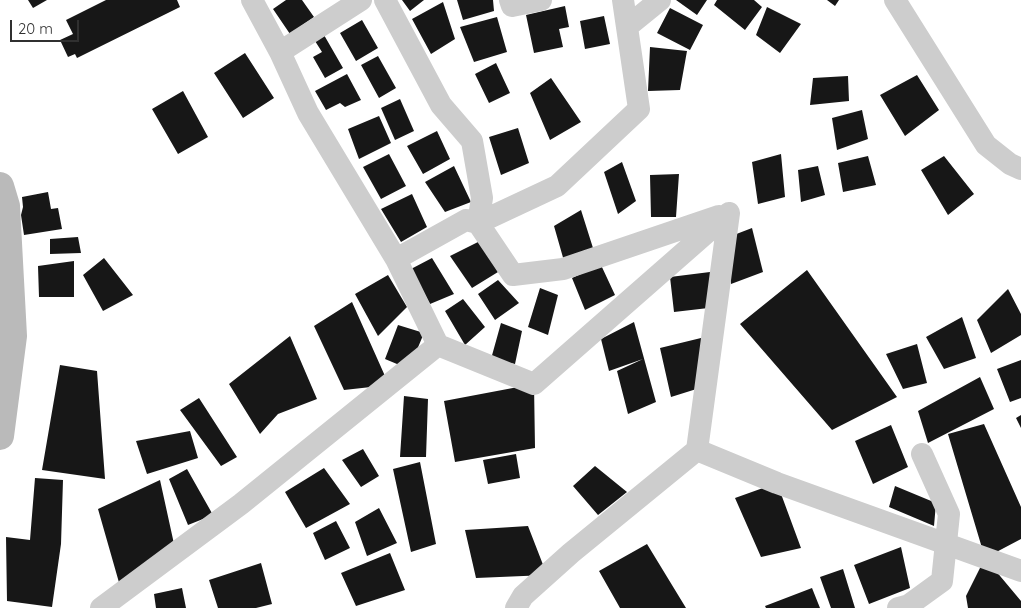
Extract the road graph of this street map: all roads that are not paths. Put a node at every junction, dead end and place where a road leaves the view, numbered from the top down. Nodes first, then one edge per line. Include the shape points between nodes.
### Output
1 (252, 0) edge
2 (361, 0) edge
3 (385, 0) edge
4 (510, 0) edge
5 (541, 0) edge
6 (623, 0) edge
7 (660, 0) edge
8 (895, 0) edge
9 (628, 26) junction
10 (280, 52) junction
11 (1021, 169) edge
12 (0, 186) edge
13 (729, 213) junction
14 (478, 223) junction
15 (396, 259) junction
16 (438, 345) junction
17 (0, 436) edge
18 (697, 450) junction
19 (922, 454) dead end
20 (944, 544) junction
21 (1021, 571) edge
22 (905, 607) edge
23 (102, 608) edge
24 (516, 608) edge

1 - 10 street
2 - 10 street
3 - 14 street via 441,105 472,141 482,198
4 - 5 street via 512,6
6 - 9 street
7 - 9 street
8 - 11 street via 986,146
9 - 14 street via 639,109 557,186
10 - 15 street via 308,113
12 - 17 street via 6,206 13,336
13 - 14 street via 563,269 513,275
13 - 16 street via 534,384
13 - 18 street
14 - 15 street via 466,220
15 - 16 street
16 - 23 street via 242,504
18 - 20 street via 776,483
18 - 24 street via 571,553 523,596
19 - 20 street via 949,514
20 - 21 street
20 - 22 street via 942,581

